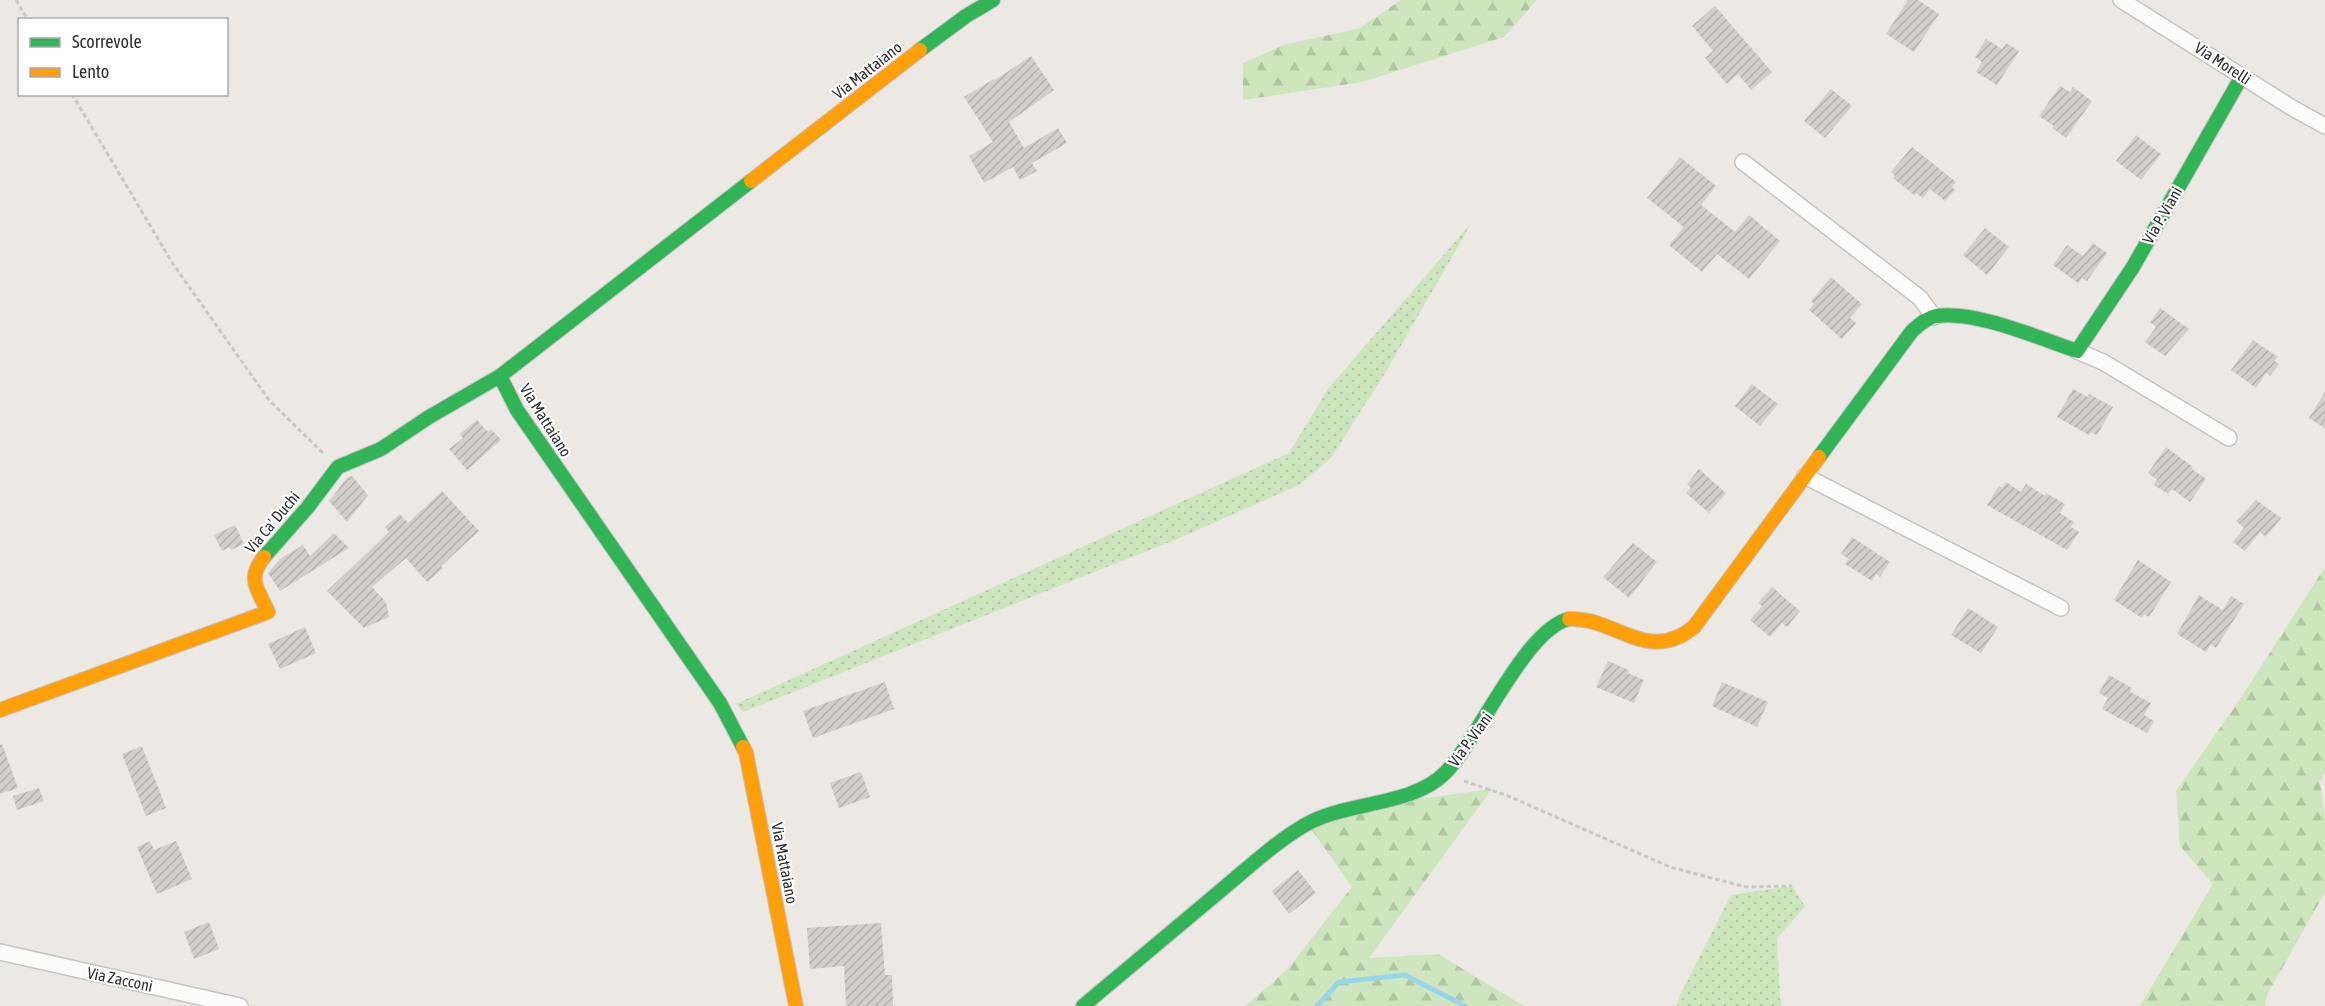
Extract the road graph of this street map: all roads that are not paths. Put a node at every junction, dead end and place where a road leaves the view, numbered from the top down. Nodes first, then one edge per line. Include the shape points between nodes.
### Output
1 (993, 0) edge
2 (2121, 0) edge
3 (2242, 76) junction
4 (2325, 126) edge
5 (1743, 162) dead end
6 (1934, 316) junction
7 (2077, 351) junction
8 (500, 376) junction
9 (2229, 438) dead end
10 (1805, 476) junction
11 (2061, 608) dead end
12 (0, 710) edge
13 (0, 952) edge
14 (240, 1006) edge
15 (796, 1006) edge
16 (1083, 1006) edge

1 - 8 street, Via Mattaiano via 905,61
2 - 3 street, Via Morelli
3 - 4 street, Via Morelli
3 - 7 street, Via P. Viani via 2133,267
5 - 6 street via 1920,298
6 - 7 street via 1976,319
6 - 10 street, Via P. Viani via 1912,331
7 - 9 street via 2103,362
8 - 12 street, Via Ca' Duchi via 381,449 338,467 255,568 254,580 268,612
8 - 15 street, Via Mattaiano via 517,410 720,703 746,753
10 - 11 street
10 - 16 street, Via P. Viani via 1695,627 1668,642 1635,638 1586,621 1565,619 1555,624 1531,649 1461,756 1442,776 1423,788 1326,814 1285,837
13 - 14 street, Via Zacconi

